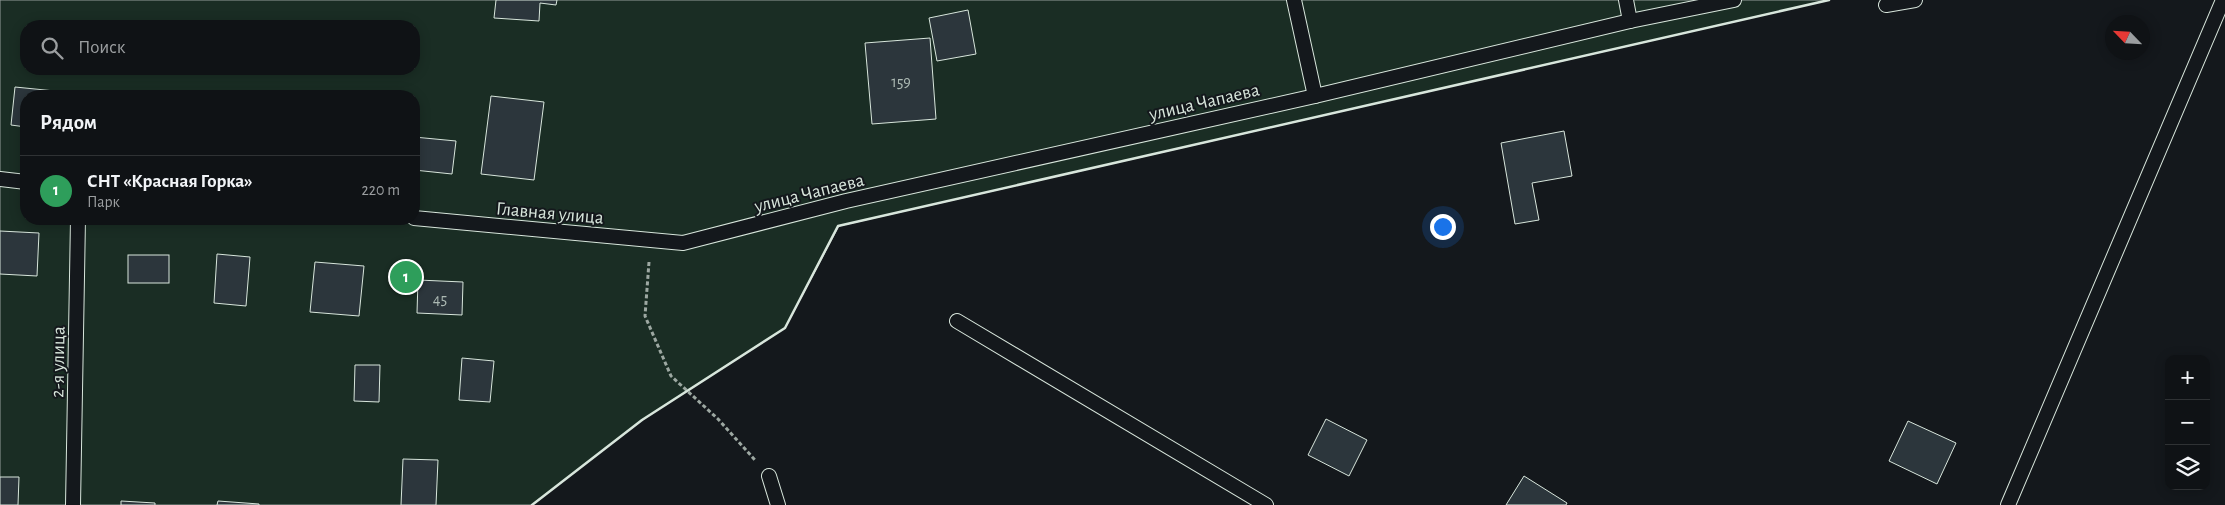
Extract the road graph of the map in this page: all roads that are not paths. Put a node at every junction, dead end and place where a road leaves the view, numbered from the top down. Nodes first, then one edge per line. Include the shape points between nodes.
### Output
1 (1294, 0) edge
2 (1626, 0) edge
3 (1734, 0) edge
4 (1915, 0) edge
5 (2223, 0) edge
6 (1886, 5) dead end
7 (1630, 20) junction
8 (1314, 96) junction
9 (0, 180) edge
10 (20, 182) edge
11 (420, 219) edge
12 (78, 225) edge
13 (683, 243) joint
14 (957, 321) dead end
15 (768, 476) road end
16 (73, 505) edge
17 (778, 505) edge
18 (1266, 505) edge
19 (2008, 505) edge

1 - 8 lane
2 - 7 lane
3 - 7 lane, улица Чапаева
4 - 6 lane
5 - 19 lane
7 - 8 lane, улица Чапаева
8 - 13 lane, улица Чапаева via 846,201
9 - 10 lane
11 - 13 lane, Главная улица
12 - 16 lane, 2-я улица
14 - 18 lane
15 - 17 lane

